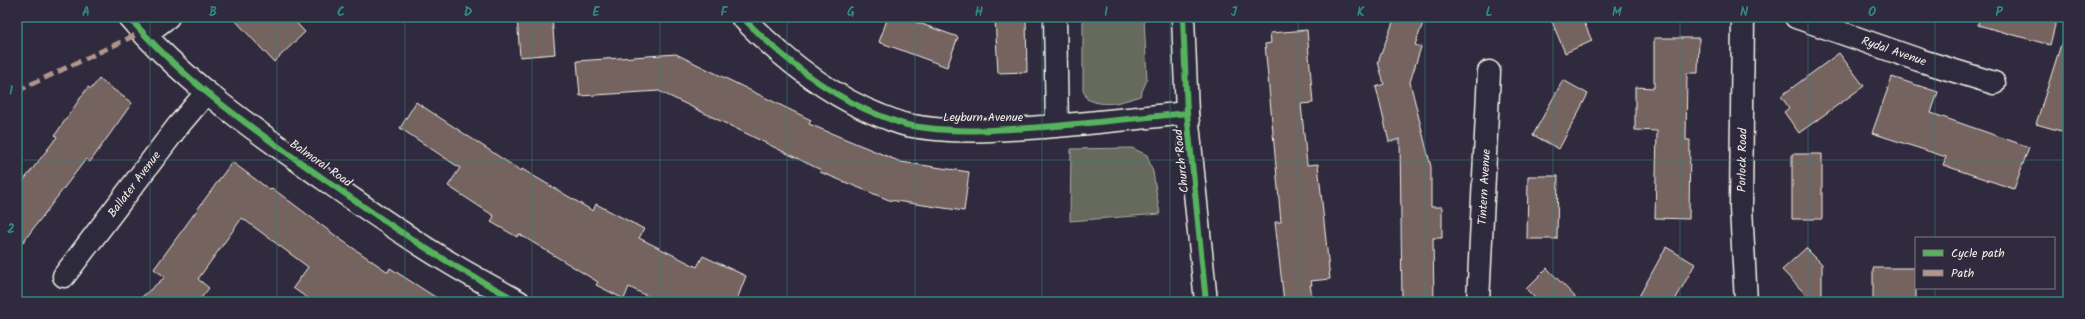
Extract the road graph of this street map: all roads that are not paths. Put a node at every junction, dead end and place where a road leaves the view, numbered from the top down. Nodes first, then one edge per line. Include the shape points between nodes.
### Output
1 (168, 17) edge
2 (742, 17) edge
3 (1055, 17) edge
4 (1183, 17) edge
5 (1743, 17) edge
6 (1796, 17) edge
7 (135, 24) edge
8 (1490, 72) dead end
9 (1994, 82) dead end
10 (206, 93) junction
11 (1187, 113) junction
12 (1058, 126) junction
13 (64, 276) dead end
14 (519, 302) edge
15 (1206, 302) edge
16 (1478, 302) edge
17 (1746, 302) edge

1 - 7 street via 156,26
2 - 12 street, Leyburn Avenue via 797,67 827,88 859,107 906,125 959,131
3 - 12 street
4 - 11 street, Church Road
5 - 17 street, Porlock Road via 1741,208
6 - 9 street, Rydal Avenue via 1919,60
7 - 10 street, Balmoral Road via 170,61
8 - 16 street, Tintern Avenue
10 - 13 street, Ballater Avenue
10 - 14 street, Balmoral Road via 364,207 450,263
11 - 12 street, Leyburn Avenue
11 - 15 street, Church Road

